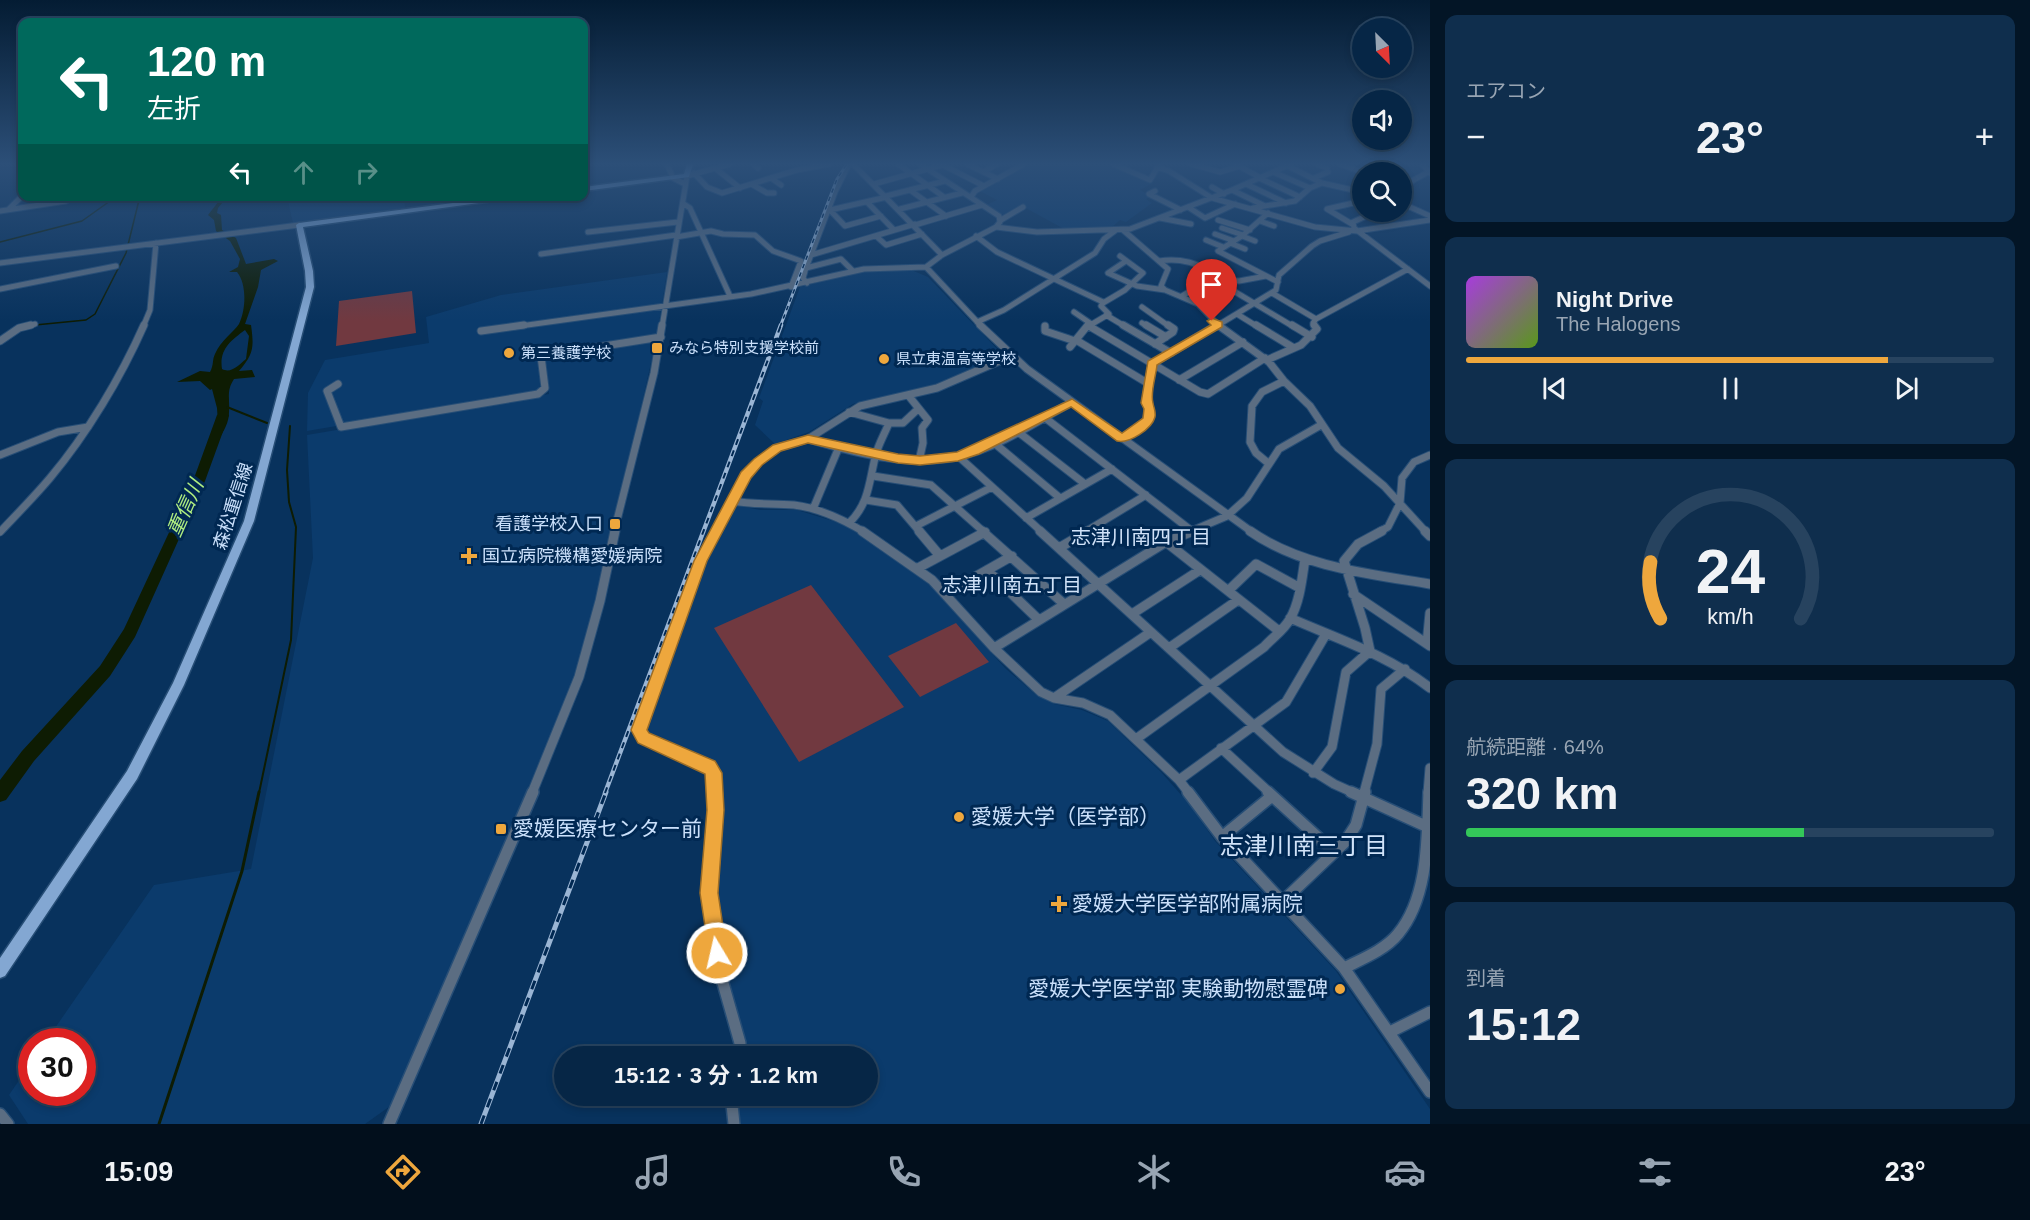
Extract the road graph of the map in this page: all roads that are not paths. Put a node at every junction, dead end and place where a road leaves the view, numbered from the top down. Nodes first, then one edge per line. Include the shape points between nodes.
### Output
1 (367, 216) edge
2 (680, 216) edge
3 (693, 216) edge
4 (827, 216) edge
5 (836, 216) edge
6 (879, 216) edge
7 (881, 216) edge
8 (907, 216) edge
9 (944, 216) edge
10 (997, 216) edge
11 (1007, 216) edge
12 (1164, 216) edge
13 (1265, 216) edge
14 (1280, 216) edge
15 (1340, 216) edge
16 (1160, 218) junction
17 (1430, 218) edge
18 (1001, 220) junction
19 (1218, 220) dead end
20 (1260, 221) junction
21 (678, 222) junction
22 (1356, 222) edge
23 (1191, 224) dead end
24 (1352, 224) junction
25 (915, 225) junction
26 (293, 226) junction
27 (1274, 226) dead end
28 (996, 227) junction
29 (1222, 228) dead end
30 (894, 230) junction
31 (1120, 230) junction
32 (1250, 230) junction
33 (1357, 231) junction
34 (588, 232) dead end
35 (1349, 232) junction
36 (699, 233) junction
37 (922, 234) junction
38 (1215, 234) dead end
39 (1243, 235) junction
40 (676, 236) junction
41 (876, 236) junction
42 (976, 237) junction
43 (1206, 240) dead end
44 (1255, 241) dead end
45 (1232, 242) junction
46 (156, 243) junction
47 (1223, 247) junction
48 (1245, 249) dead end
49 (541, 254) dead end
50 (811, 255) junction
51 (942, 255) junction
52 (1120, 256) dead end
53 (1126, 261) junction
54 (1159, 261) junction
55 (0, 263) edge
56 (116, 266) dead end
57 (926, 267) junction
58 (806, 268) junction
59 (1407, 269) junction
60 (853, 271) junction
61 (1266, 276) junction
62 (1212, 278) junction
63 (1053, 279) junction
64 (1278, 282) junction
65 (807, 283) junction
66 (1133, 284) junction
67 (1430, 286) edge
68 (791, 287) junction
69 (1228, 288) junction
70 (0, 289) edge
71 (1163, 291) junction
72 (1272, 293) junction
73 (730, 296) junction
74 (1182, 296) junction
75 (1162, 300) dead end
76 (1103, 302) junction
77 (1254, 303) junction
78 (1198, 304) junction
79 (666, 306) junction
80 (1142, 307) dead end
81 (1074, 312) dead end
82 (1237, 314) junction
83 (1106, 315) junction
84 (1316, 319) junction
85 (977, 322) junction
86 (1142, 323) dead end
87 (35, 324) dead end
88 (1090, 324) junction
89 (1219, 325) junction
90 (1045, 326) dead end
91 (481, 331) dead end
92 (661, 337) junction
93 (1166, 337) junction
94 (1312, 337) junction
95 (0, 340) edge
96 (1076, 340) junction
97 (1244, 342) junction
98 (1155, 344) junction
99 (1070, 347) dead end
100 (1294, 348) junction
101 (1171, 353) junction
102 (1011, 356) junction
103 (1266, 359) junction
104 (1152, 364) junction
105 (1179, 380) junction
106 (1284, 381) junction
107 (338, 384) dead end
108 (1149, 384) junction
109 (908, 395) junction
110 (1072, 402) junction
111 (918, 409) junction
112 (849, 412) junction
113 (1044, 417) junction
114 (888, 423) junction
115 (1321, 425) junction
116 (88, 427) junction
117 (1017, 431) junction
118 (1122, 438) junction
119 (808, 439) junction
120 (993, 442) junction
121 (839, 447) junction
122 (876, 454) junction
123 (1430, 454) edge
124 (0, 455) edge
125 (958, 456) junction
126 (920, 461) junction
127 (1268, 463) junction
128 (1112, 469) junction
129 (873, 476) junction
130 (1085, 484) junction
131 (992, 487) junction
132 (1146, 495) junction
133 (1060, 498) junction
134 (866, 500) junction
135 (733, 501) junction
136 (1400, 503) junction
137 (955, 505) junction
138 (813, 509) junction
139 (1227, 516) junction
140 (1026, 518) junction
141 (849, 523) junction
142 (916, 526) junction
143 (1192, 531) junction
144 (0, 532) edge
145 (985, 532) junction
146 (1430, 536) edge
147 (1166, 542) junction
148 (1059, 548) junction
149 (940, 556) junction
150 (1012, 556) junction
151 (1305, 559) junction
152 (918, 568) junction
153 (1345, 569) junction
154 (987, 570) junction
155 (1200, 570) junction
156 (1098, 582) junction
157 (1430, 584) edge
158 (1300, 588) junction
159 (1228, 591) junction
160 (945, 594) junction
161 (1352, 594) junction
162 (1238, 600) junction
163 (1064, 604) junction
164 (1430, 613) edge
165 (1132, 614) junction
166 (1290, 618) junction
167 (1039, 620) junction
168 (1151, 632) junction
169 (1279, 632) junction
170 (1326, 634) junction
171 (1428, 645) edge
172 (994, 648) junction
173 (1168, 648) junction
174 (1370, 651) junction
175 (1405, 669) junction
176 (1210, 686) junction
177 (1430, 688) edge
178 (1054, 698) junction
179 (1252, 725) junction
180 (1136, 739) junction
181 (1221, 748) junction
182 (1430, 768) edge
183 (1313, 773) junction
184 (1179, 780) junction
185 (1272, 796) junction
186 (1364, 798) junction
187 (1429, 827) edge
188 (1222, 837) junction
189 (1334, 852) junction
190 (1283, 901) junction
191 (1344, 968) junction
192 (0, 971) edge
193 (1430, 1012) edge
194 (1390, 1032) junction
195 (742, 1046) edge
196 (1430, 1092) edge
197 (732, 1106) edge
198 (0, 1114) edge
199 (387, 1122) edge
200 (8, 1124) edge
201 (734, 1124) edge

1 - 26 main road
2 - 21 street
3 - 36 street
4 - 50 street
5 - 6 street via 845,226
7 - 30 street
8 - 25 street
9 - 25 street
10 - 18 street
11 - 18 street
12 - 16 street
13 - 20 street
14 - 35 street
15 - 24 street
16 - 23 street
16 - 31 street
17 - 33 street
18 - 28 street
19 - 32 street
20 - 27 street
20 - 32 street
21 - 34 street
21 - 40 street
22 - 24 street
24 - 33 street
25 - 30 street
25 - 37 street
26 - 46 street
26 - 192 main road, 森松重信線 via 309,271 310,287 241,544 178,685 132,775
28 - 31 street via 1037,232
28 - 42 street
29 - 39 street
30 - 41 street
31 - 54 street
31 - 63 street via 1104,239 1095,253
32 - 39 street
33 - 35 street
33 - 59 street
35 - 64 street via 1312,246 1280,274
36 - 40 street
36 - 68 street via 755,235 773,251 801,261
36 - 73 street
37 - 41 street via 886,245
37 - 51 street
38 - 45 street
39 - 44 street
39 - 45 street
40 - 49 street
40 - 79 street
41 - 50 street
42 - 51 street
42 - 63 street via 997,252
43 - 47 street
45 - 47 street
45 - 48 street
46 - 55 street
46 - 116 street via 150,310 129,359
47 - 61 street via 1219,252
50 - 58 street
51 - 57 street
52 - 53 street
53 - 66 street via 1143,273
53 - 66 street via 1108,273
54 - 62 street via 1189,261 1217,274
54 - 71 street via 1168,269 1161,286
56 - 70 street
57 - 60 street
57 - 85 street
58 - 60 street via 841,259
58 - 65 street via 803,278
59 - 67 street
59 - 84 street
60 - 65 street
61 - 62 street via 1225,282
61 - 64 street
62 - 69 street
62 - 74 street via 1207,285
63 - 76 street
63 - 85 street
64 - 72 street
65 - 68 street
66 - 71 street
66 - 76 street
68 - 73 street
69 - 77 street
69 - 78 street
71 - 74 street
71 - 75 street
72 - 77 street
72 - 84 street
73 - 79 street
74 - 78 street
76 - 83 street via 1101,306 1109,314
77 - 82 street
77 - 94 street
78 - 89 street
79 - 91 street
79 - 92 street
80 - 93 street via 1174,329
81 - 88 street
82 - 89 street
82 - 100 street
83 - 88 street
83 - 98 street
84 - 94 street via 1313,323 1317,329
85 - 102 street
86 - 93 street
87 - 95 street via 19,328
88 - 96 street
88 - 104 street
89 - 97 street
89 - 101 street
90 - 96 street via 1045,331
92 - 107 street via 541,356 545,388 538,393 340,427 327,391
92 - 199 street via 579,678
93 - 98 street
94 - 100 street
96 - 99 street
96 - 108 street
97 - 103 street
97 - 105 street
98 - 101 street
100 - 103 street
101 - 104 street
102 - 109 street via 937,388
102 - 110 street
103 - 105 street via 1208,394
103 - 106 street
104 - 105 street
104 - 108 street
106 - 115 street via 1310,406
106 - 127 street via 1267,388 1252,406 1248,439
108 - 118 street via 1148,419
109 - 111 street
109 - 112 street
110 - 113 street
110 - 118 street
111 - 114 street via 903,423
111 - 126 street via 928,420 922,428
112 - 114 street
112 - 119 street
113 - 117 street
113 - 128 street
114 - 122 street
115 - 127 street via 1287,443
115 - 136 street via 1338,448
116 - 124 street via 58,432
116 - 144 street via 50,478
117 - 120 street
117 - 130 street
118 - 139 street
119 - 121 street
119 - 135 street via 777,448 758,462 746,475
120 - 125 street
120 - 133 street
121 - 122 street
121 - 138 street
122 - 126 street
122 - 129 street
123 - 136 street via 1414,462 1402,478
125 - 126 street
125 - 131 street
127 - 139 street via 1247,498
128 - 130 street
128 - 132 street
129 - 134 street
129 - 137 street via 931,485
130 - 133 street
131 - 137 street
131 - 140 street
132 - 143 street
132 - 148 street
133 - 140 street
134 - 141 street via 862,513
134 - 142 street via 897,505
135 - 138 street
135 - 195 street via 701,561 639,730 643,738 710,767 713,773 716,810 709,893 713,932 728,1006
136 - 146 street
136 - 153 street via 1388,527 1349,553
137 - 142 street
137 - 145 street
138 - 141 street
139 - 143 street
139 - 151 street via 1280,549
140 - 148 street
141 - 152 street
142 - 149 street
143 - 147 street
145 - 149 street
145 - 150 street
147 - 155 street
147 - 156 street
148 - 156 street
149 - 152 street
150 - 154 street
150 - 163 street
151 - 153 street
151 - 158 street
152 - 160 street
153 - 157 street
153 - 161 street
154 - 160 street
154 - 167 street
155 - 159 street
155 - 165 street
156 - 163 street
156 - 165 street
158 - 159 street via 1256,564
158 - 166 street
159 - 162 street
160 - 172 street
161 - 171 street
161 - 174 street via 1368,633
162 - 169 street
162 - 173 street
163 - 167 street
164 - 171 street
165 - 168 street
166 - 169 street
166 - 170 street
167 - 172 street
168 - 173 street
168 - 178 street
169 - 176 street
170 - 174 street
170 - 179 street via 1287,702
172 - 178 street via 1041,692
173 - 176 street
174 - 175 street
174 - 183 street via 1346,672 1332,747
175 - 177 street
175 - 186 street via 1381,689 1377,744
176 - 179 street
176 - 180 street
178 - 180 street via 1083,703 1110,715
179 - 181 street
179 - 183 street
180 - 184 street
181 - 184 street
181 - 185 street
182 - 187 street
183 - 186 street
184 - 188 street
185 - 188 street
185 - 189 street
186 - 187 street
186 - 189 street via 1356,825
187 - 191 street via 1418,899 1400,932 1383,947
188 - 190 street
189 - 190 street
190 - 191 street
191 - 194 street
193 - 194 street
194 - 196 street
197 - 201 street
198 - 200 street

